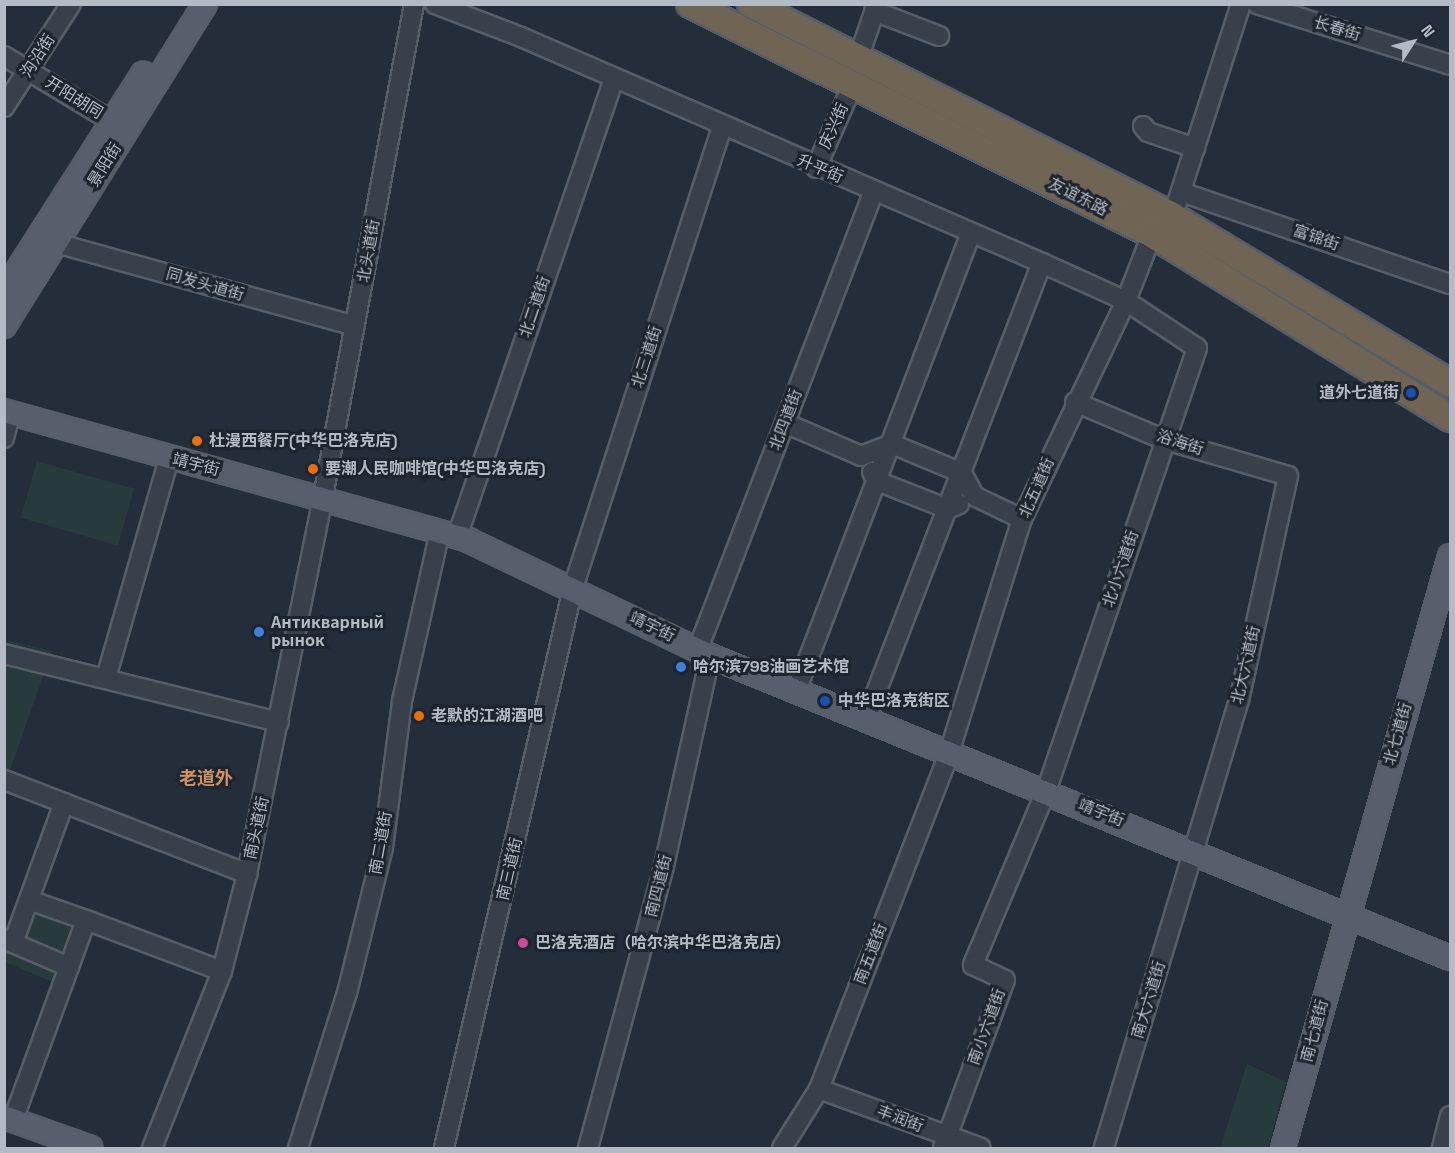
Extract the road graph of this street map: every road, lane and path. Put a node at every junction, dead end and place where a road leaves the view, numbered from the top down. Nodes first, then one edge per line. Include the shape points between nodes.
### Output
1 (71, 4) edge
2 (188, 4) edge
3 (205, 4) edge
4 (414, 4) edge
5 (435, 4) edge
6 (690, 4) edge
7 (751, 4) edge
8 (1241, 4) edge
9 (1257, 4) edge
10 (876, 8) edge
11 (939, 36) dead end
12 (4, 56) edge
13 (859, 56) junction
14 (1450, 65) edge
15 (29, 70) junction
16 (614, 78) junction
17 (853, 84) junction
18 (4, 107) edge
19 (113, 122) junction
20 (722, 126) junction
21 (1143, 126) dead end
22 (1195, 148) junction
23 (816, 168) junction
24 (873, 192) junction
25 (1181, 192) junction
26 (1172, 216) junction
27 (971, 233) junction
28 (1152, 234) junction
29 (56, 243) junction
30 (1042, 263) junction
31 (1450, 284) edge
32 (4, 292) edge
33 (1126, 301) junction
34 (4, 326) edge
35 (355, 326) junction
36 (1197, 348) joint
37 (1450, 383) edge
38 (1076, 402) junction
39 (8, 412) edge
40 (1450, 418) edge
41 (785, 423) junction
42 (4, 438) edge
43 (1166, 440) junction
44 (892, 444) junction
45 (861, 456) junction
46 (169, 459) junction
47 (962, 473) junction
48 (1288, 476) joint
49 (877, 481) junction
50 (974, 496) junction
51 (323, 497) junction
52 (948, 509) junction
53 (1022, 519) junction
54 (448, 534) junction
55 (1450, 556) edge
56 (573, 588) junction
57 (1444, 602) edge
58 (704, 652) junction
59 (4, 654) edge
60 (105, 678) junction
61 (797, 691) junction
62 (865, 719) junction
63 (279, 722) junction
64 (949, 753) junction
65 (4, 780) edge
66 (1046, 791) junction
67 (64, 803) junction
68 (1194, 851) junction
69 (248, 874) junction
70 (29, 900) junction
71 (1347, 913) junction
72 (86, 920) junction
73 (9, 941) edge
74 (1450, 958) edge
75 (69, 967) junction
76 (222, 971) junction
77 (819, 1089) junction
78 (1450, 1116) edge
79 (9, 1118) edge
80 (945, 1143) edge
81 (92, 1149) edge
82 (152, 1149) edge
83 (298, 1149) edge
84 (444, 1149) edge
85 (588, 1149) edge
86 (782, 1149) edge
87 (981, 1149) edge
88 (1104, 1149) edge
89 (1283, 1149) edge
90 (1442, 1149) edge

1 - 15 street, 沟沿街
2 - 19 main road, 景阳街
3 - 29 main road, 景阳街
4 - 35 street, 北头道街
5 - 16 street, 升平街
6 - 17 highway, 友谊东路
7 - 13 highway, 友谊东路
8 - 22 street
9 - 14 street, 长春街
10 - 11 street
10 - 13 street
12 - 15 street, 开阳胡同
13 - 26 highway, 友谊东路
15 - 18 street, 沟沿街
15 - 19 street, 开阳胡同
16 - 20 street, 升平街
16 - 54 street, 北二道街
17 - 23 street, 庆兴街
17 - 28 highway, 友谊东路
19 - 32 main road, 景阳街
20 - 23 street, 升平街
20 - 56 street, 北三道街
21 - 22 street via 1148,132
22 - 25 street
23 - 24 street, 升平街
24 - 27 street, 升平街
24 - 41 street, 北四道街
25 - 26 street
25 - 31 street, 富锦街
26 - 37 highway, 友谊东路
27 - 30 street, 升平街
27 - 44 street
28 - 33 street, 北五道街
28 - 40 highway, 友谊东路
29 - 34 main road, 景阳街
29 - 35 street, 同发头道街
30 - 33 street, 升平街
30 - 47 street
33 - 36 street, 升平街
33 - 38 street, 北五道街
35 - 51 street, 北头道街
36 - 43 street, 北小六道街
38 - 43 street, 浴海街
38 - 53 street, 北五道街
39 - 42 street
39 - 46 main road, 靖宇街
41 - 45 street
41 - 58 street, 北四道街
43 - 48 street, 浴海街
43 - 66 street, 北小六道街
44 - 45 street
44 - 47 street
44 - 49 street
45 - 49 street
46 - 51 main road, 靖宇街
46 - 60 street
47 - 50 street
47 - 52 street
48 - 68 street, 北大六道街 via 1239,700
49 - 52 street
49 - 61 street
50 - 52 street
50 - 53 street
51 - 54 main road, 靖宇街
51 - 63 street, 南头道街
52 - 62 street
53 - 64 street, 北五道街
54 - 56 main road, 靖宇街
54 - 83 street, 南二道街 via 402,701 383,848 347,993
55 - 57 main road, 北七道街
56 - 58 main road, 靖宇街
56 - 84 street, 南三道街
57 - 71 main road, 北七道街
58 - 61 main road, 靖宇街
58 - 85 street, 南四道街 via 664,866
59 - 60 street
60 - 63 street
61 - 62 main road, 靖宇街
62 - 64 main road, 靖宇街
63 - 69 street, 南头道街
64 - 66 main road, 靖宇街
64 - 77 street, 南五道街
65 - 67 street
66 - 68 main road, 靖宇街
66 - 80 street, 南小六道街 via 973,966 1005,980
67 - 69 street
67 - 70 street
68 - 71 main road, 靖宇街
68 - 88 street, 南大六道街
69 - 76 street, 南头道街
70 - 72 street
70 - 73 street
71 - 74 main road, 靖宇街
71 - 89 main road, 南七道街
72 - 75 street
72 - 76 street
73 - 75 street
75 - 79 street
76 - 82 street, 南头道街
77 - 80 street, 丰润街
77 - 86 street, 南五道街
78 - 90 street
79 - 81 main road
80 - 87 street, 丰润街

